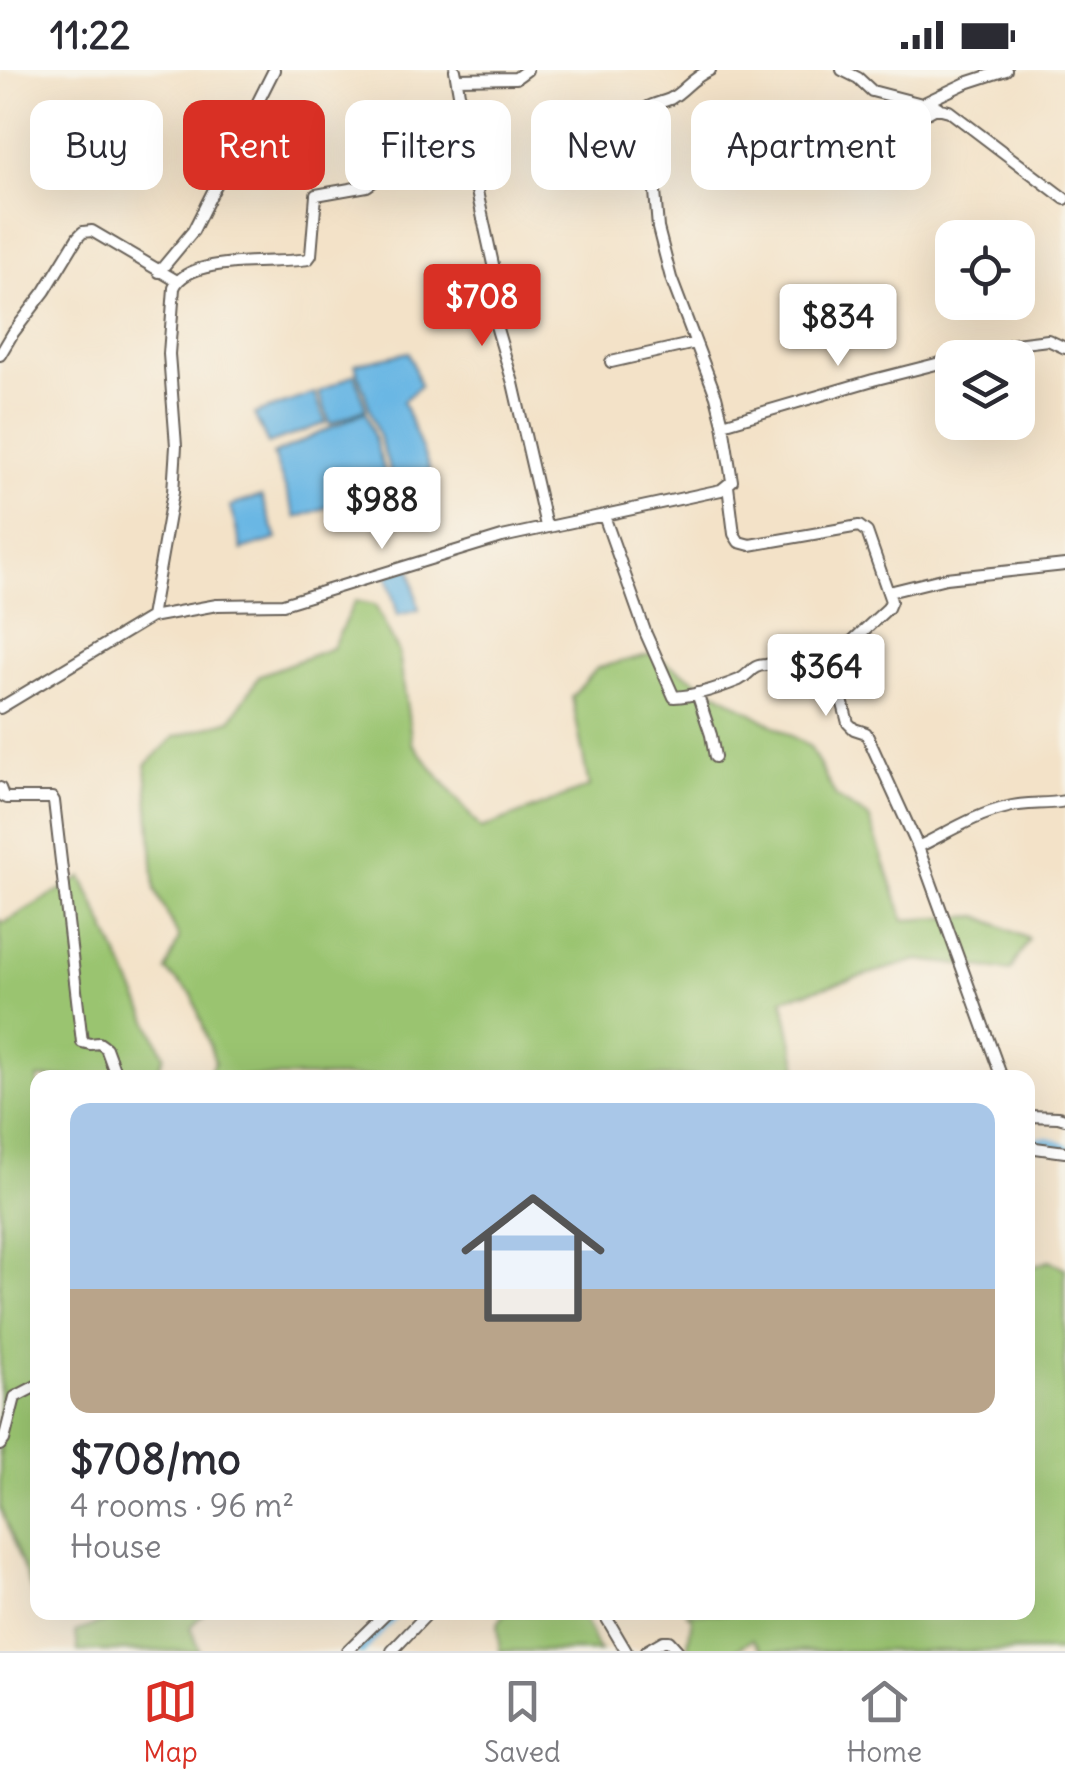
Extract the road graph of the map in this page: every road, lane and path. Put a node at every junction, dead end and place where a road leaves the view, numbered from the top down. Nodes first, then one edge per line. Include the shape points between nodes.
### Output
1 (274, 70) edge
2 (527, 70) edge
3 (710, 70) edge
4 (842, 70) edge
5 (1006, 70) edge
6 (456, 74) edge
7 (460, 100) edge
8 (904, 100) edge
9 (930, 100) edge
10 (931, 105) edge
11 (938, 107) junction
12 (931, 111) edge
13 (345, 190) edge
14 (477, 190) edge
15 (1065, 199) edge
16 (159, 272) junction
17 (178, 281) junction
18 (1035, 342) edge
19 (695, 343) junction
20 (1065, 348) edge
21 (0, 356) edge
22 (611, 362) dead end
23 (935, 364) edge
24 (723, 424) junction
25 (728, 486) junction
26 (604, 516) junction
27 (546, 526) junction
28 (1065, 565) edge
29 (889, 592) junction
30 (151, 616) junction
31 (835, 652) junction
32 (697, 693) junction
33 (0, 708) edge
34 (716, 757) dead end
35 (0, 788) edge
36 (1065, 801) edge
37 (918, 847) junction
38 (115, 1070) edge
39 (999, 1070) edge
40 (1035, 1116) edge
41 (1065, 1119) edge
42 (1035, 1147) edge
43 (1065, 1152) edge
44 (30, 1389) edge
45 (0, 1445) edge
46 (379, 1620) edge
47 (421, 1620) edge
48 (607, 1620) edge
49 (347, 1651) edge
50 (392, 1651) edge
51 (626, 1651) edge
52 (646, 1651) edge
53 (678, 1651) edge

1 - 16 street via 193,231
2 - 6 street via 516,78
3 - 19 street via 652,103 638,120 654,167 658,228
4 - 8 street via 872,91
5 - 9 street
6 - 7 street
10 - 11 street
11 - 12 street
11 - 15 street
13 - 17 street via 316,195 308,259 220,264
14 - 27 street via 496,278 487,295
16 - 17 street
16 - 21 street via 92,231 83,232
17 - 30 street via 169,354 173,492
18 - 20 street
19 - 22 street
19 - 24 street
23 - 24 street
24 - 25 street
25 - 26 street
25 - 29 street via 739,542 859,526
26 - 27 street
26 - 32 street via 672,694
27 - 30 street via 283,604
28 - 29 street via 946,578
29 - 31 street via 888,608
30 - 33 street
31 - 32 street via 757,665 744,678
31 - 37 street via 848,723 866,733
32 - 34 street
35 - 38 street via 7,798 54,801 82,1042 106,1048
36 - 37 street via 1010,806
37 - 39 street
40 - 41 street
42 - 43 street
44 - 45 street via 15,1396
46 - 49 street
47 - 50 street
48 - 51 street
52 - 53 street via 668,1641

